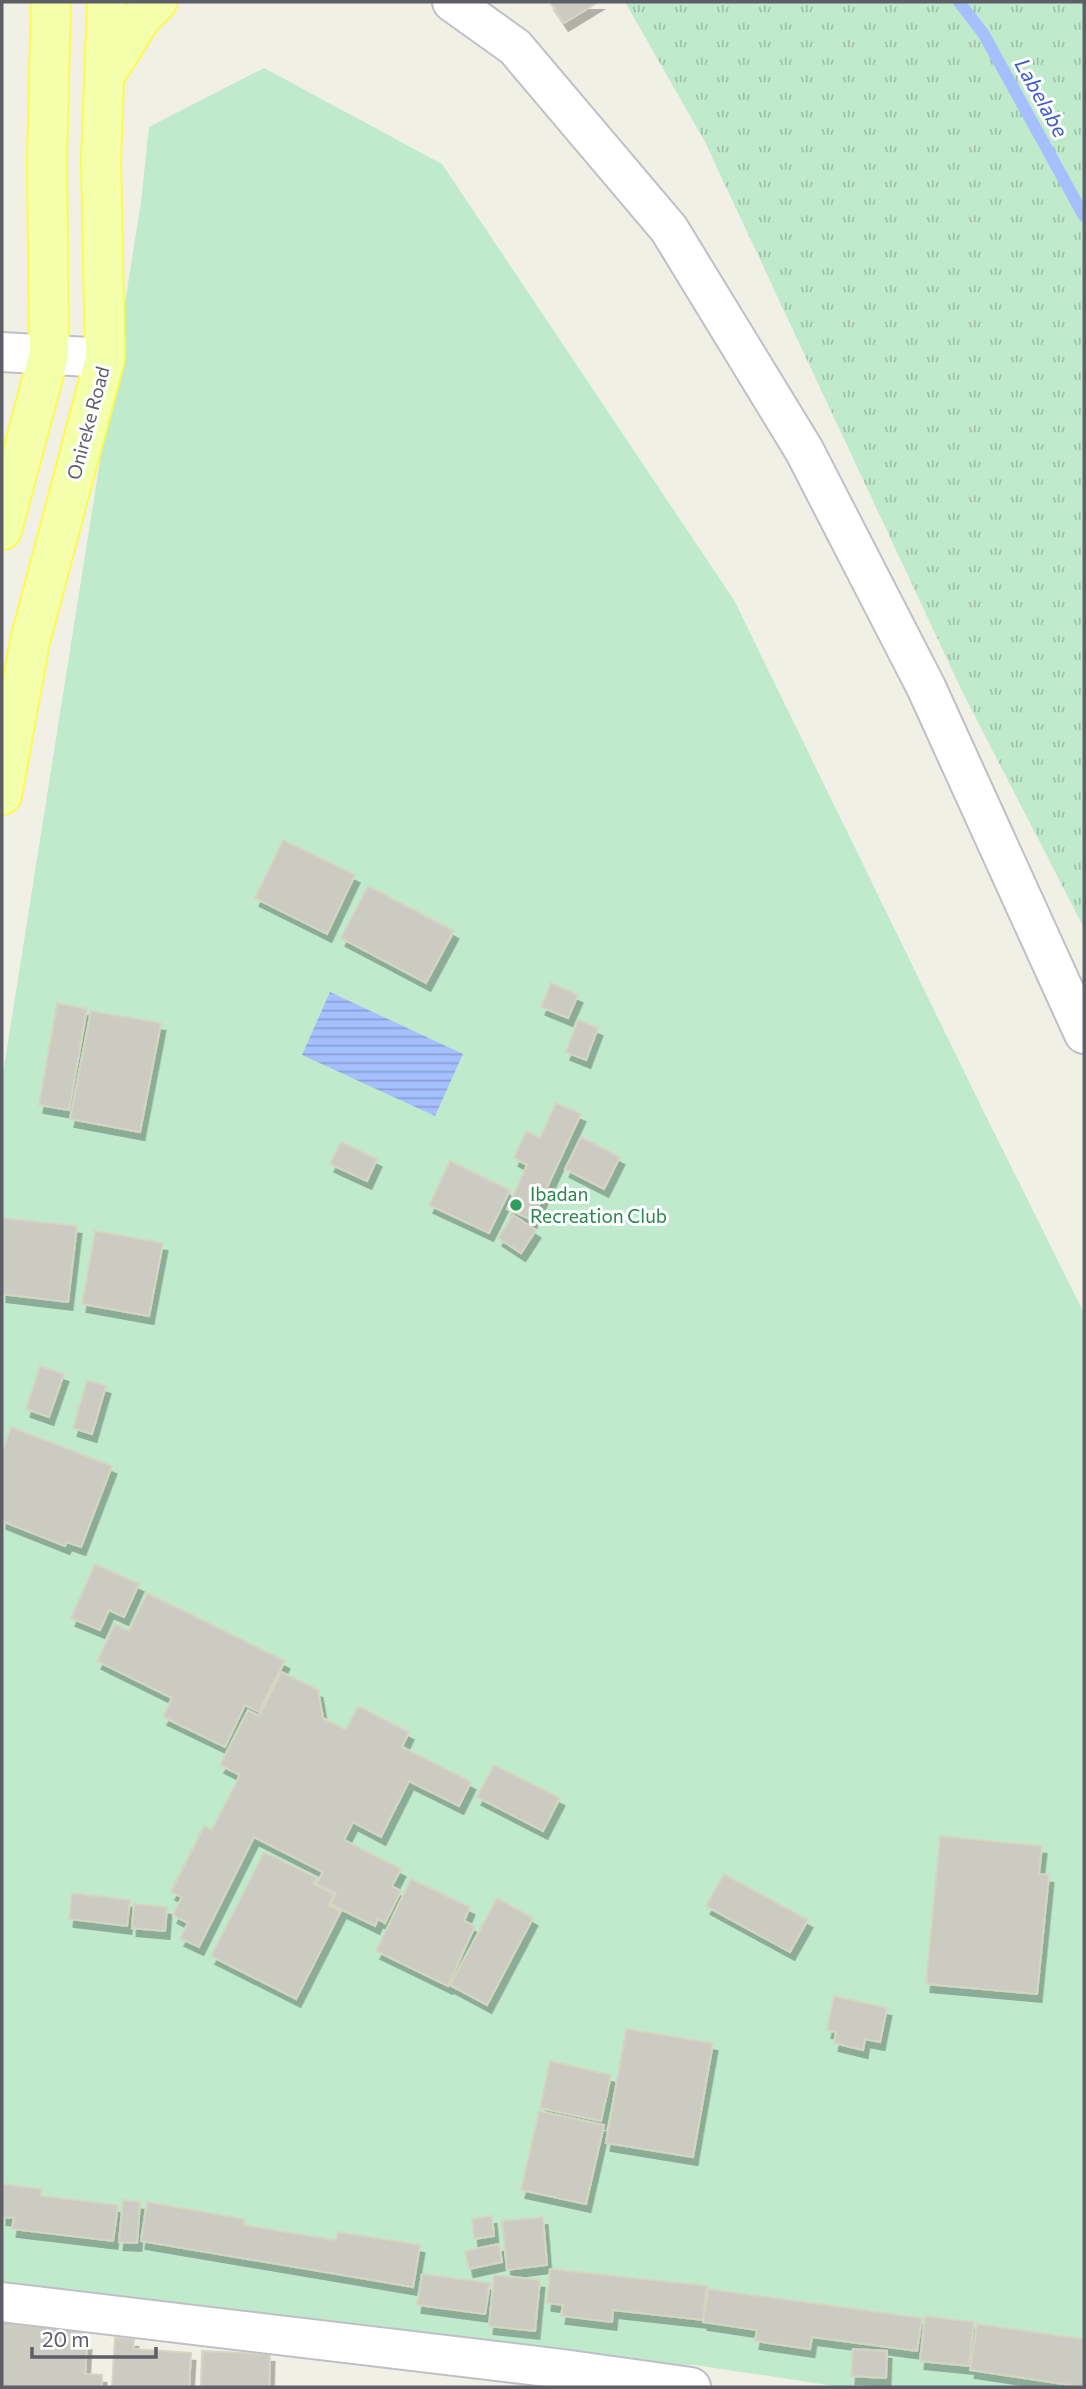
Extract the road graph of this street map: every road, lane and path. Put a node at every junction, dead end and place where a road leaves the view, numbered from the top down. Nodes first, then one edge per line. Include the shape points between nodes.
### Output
1 (51, 2) edge
2 (107, 2) edge
3 (157, 2) edge
4 (452, 2) edge
5 (105, 76) junction
6 (2, 352) edge
7 (49, 354) junction
8 (105, 358) junction
9 (2, 530) edge
10 (2, 795) edge
11 (1084, 1034) edge
12 (2, 2302) edge
13 (691, 2387) edge

1 - 7 main road
2 - 5 main road, Onireke Road
3 - 5 main road via 141,18
4 - 11 street via 515,47 660,219 804,450 920,676
5 - 8 main road, Onireke Road via 101,160
6 - 7 street
7 - 8 street
7 - 9 main road
8 - 10 main road, Onireke Road via 30,641
12 - 13 street

